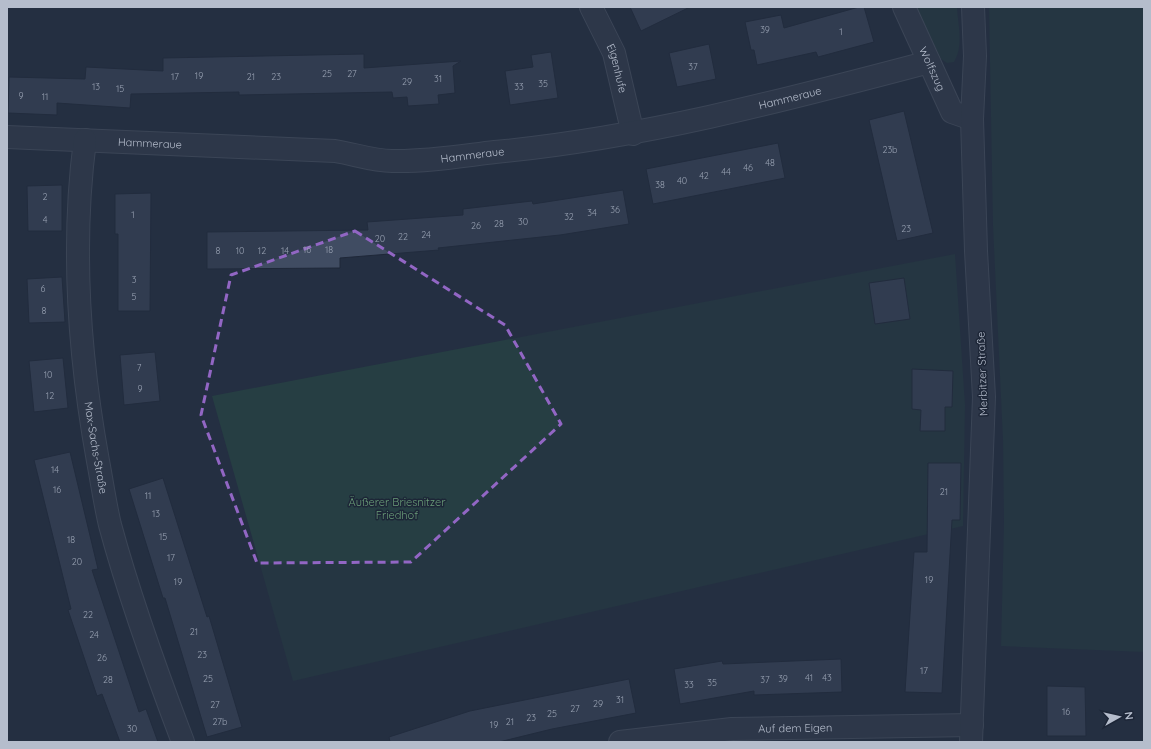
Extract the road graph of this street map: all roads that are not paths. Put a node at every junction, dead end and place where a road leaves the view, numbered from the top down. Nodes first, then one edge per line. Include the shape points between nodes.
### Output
1 (591, 7) edge
2 (904, 7) edge
3 (973, 7) edge
4 (928, 62) junction
5 (972, 119) junction
6 (633, 134) junction
7 (7, 137) edge
8 (85, 140) junction
9 (971, 733) edge
10 (183, 742) edge
11 (620, 742) edge

1 - 6 street, Eigenhufe via 614,53
2 - 4 street, Wolfszug
3 - 5 street, Merbitzer Straße via 975,56
4 - 5 street, Wolfszug via 952,112
4 - 6 street, Hammeraue via 768,105
5 - 9 street, Merbitzer Straße via 984,397
6 - 8 street, Hammeraue via 519,150 397,161 335,151
7 - 8 street, Hammeraue
8 - 10 street, Max-Sachs-Straße via 80,176 77,269 88,406 110,524 152,662
9 - 11 street, Auf dem Eigen via 732,729

